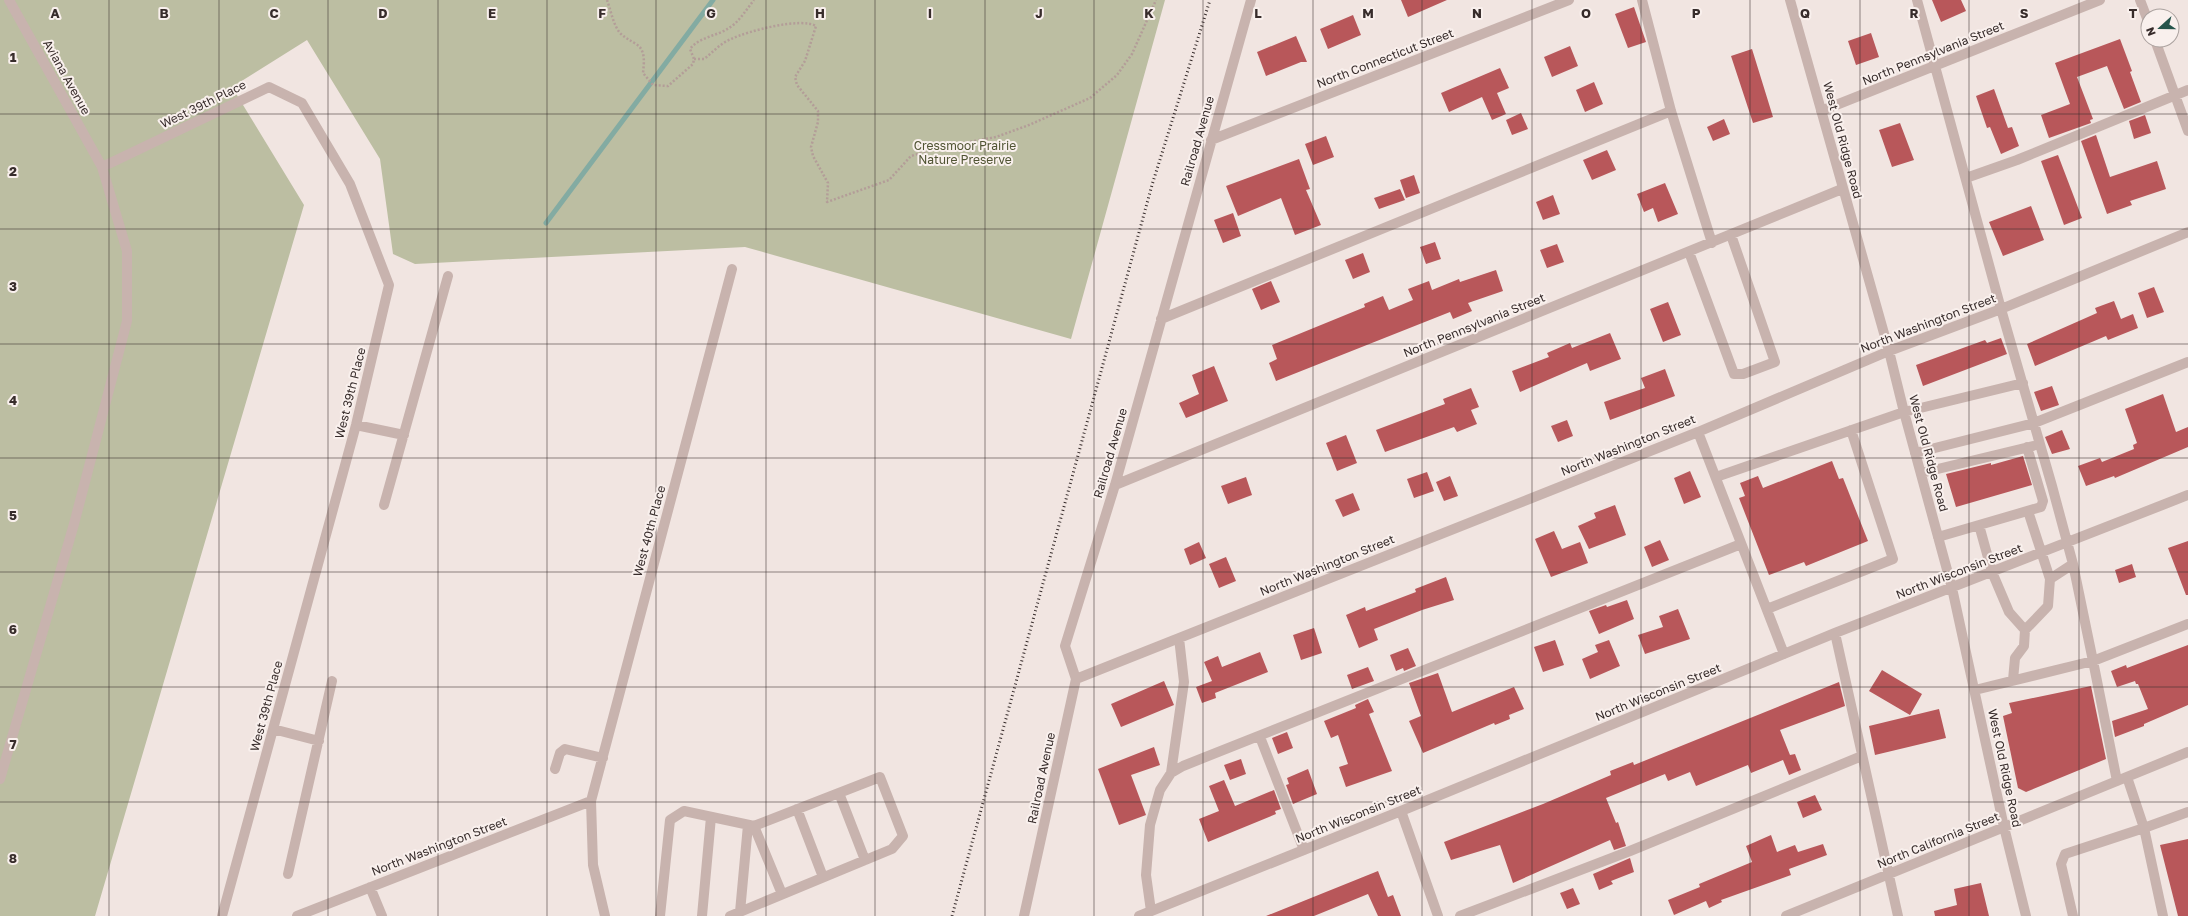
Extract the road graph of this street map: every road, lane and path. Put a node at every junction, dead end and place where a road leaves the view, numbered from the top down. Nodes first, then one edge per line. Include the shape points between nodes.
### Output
1 (9, 0) edge
2 (607, 0) edge
3 (754, 0) edge
4 (1156, 0) edge
5 (1250, 0) edge
6 (1569, 0) edge
7 (1642, 0) edge
8 (1790, 0) edge
9 (1917, 0) edge
10 (2100, 0) edge
11 (2158, 48) edge
12 (694, 59) junction
13 (1935, 66) junction
14 (2188, 90) edge
15 (2176, 97) junction
16 (1671, 111) junction
17 (1821, 111) junction
18 (2188, 131) edge
19 (1210, 140) junction
20 (102, 167) junction
21 (1966, 178) junction
22 (1842, 189) junction
23 (2188, 232) edge
24 (1731, 235) junction
25 (1712, 243) junction
26 (1689, 252) junction
27 (732, 269) dead end
28 (448, 276) dead end
29 (2001, 309) junction
30 (1161, 319) junction
31 (1889, 351) junction
32 (2188, 362) edge
33 (2023, 383) junction
34 (1904, 412) junction
35 (2034, 423) junction
36 (356, 425) junction
37 (1851, 430) junction
38 (1698, 432) junction
39 (404, 435) junction
40 (2040, 444) junction
41 (2027, 447) junction
42 (1915, 453) junction
43 (1920, 473) junction
44 (1716, 478) junction
45 (1115, 485) junction
46 (2188, 495) edge
47 (384, 504) dead end
48 (2028, 511) junction
49 (1979, 526) junction
50 (1938, 537) junction
51 (2067, 543) junction
52 (1741, 544) junction
53 (2042, 553) junction
54 (2073, 564) junction
55 (1992, 572) junction
56 (2050, 579) junction
57 (1952, 588) junction
58 (1767, 609) junction
59 (2188, 624) edge
60 (2025, 630) junction
61 (1835, 633) junction
62 (1179, 638) junction
63 (1784, 654) junction
64 (2093, 661) junction
65 (1076, 679) junction
66 (2013, 680) junction
67 (332, 681) dead end
68 (1974, 690) junction
69 (273, 729) junction
70 (1260, 737) junction
71 (319, 741) junction
72 (2188, 752) edge
73 (1862, 756) junction
74 (603, 758) junction
75 (555, 769) dead end
76 (1171, 773) junction
77 (2127, 777) junction
78 (0, 779) edge
79 (2117, 781) junction
80 (839, 793) junction
81 (591, 801) junction
82 (797, 809) junction
83 (1401, 812) junction
84 (2188, 812) edge
85 (711, 817) junction
86 (751, 825) junction
87 (2004, 827) junction
88 (2144, 828) junction
89 (1304, 850) junction
90 (865, 860) junction
91 (288, 874) dead end
92 (1888, 875) junction
93 (823, 877) junction
94 (370, 887) junction
95 (782, 894) junction
96 (1151, 911) junction
97 (740, 912) junction
98 (222, 916) edge
99 (297, 916) edge
100 (382, 916) edge
101 (605, 916) edge
102 (660, 916) edge
103 (702, 916) edge
104 (730, 916) edge
105 (1024, 916) edge
106 (1139, 916) edge
107 (1438, 916) edge
108 (1460, 916) edge
109 (1786, 916) edge
110 (1898, 916) edge
111 (2026, 916) edge
112 (2073, 916) edge
113 (2163, 916) edge

1 - 20 street, Aviana Avenue
2 - 12 path via 620,32 629,41 637,44 642,51 644,73 653,85 668,86 693,64
3 - 12 path via 736,23 695,43 690,49
4 - 12 path via 1132,54 1117,76 1090,98 996,137 942,147 911,156 889,180 827,202 828,183 811,147 818,112 797,85 795,77 805,61 816,26 810,23 780,26 751,33 726,42 704,59
5 - 19 street, Railroad Avenue
6 - 19 street, North Connecticut Street
7 - 16 street
8 - 17 street, West Old Ridge Road
9 - 13 street
10 - 13 street, North Pennsylvania Street
11 - 15 street
13 - 17 street, North Pennsylvania Street
13 - 21 street
14 - 15 street
15 - 18 street
15 - 21 street
16 - 25 street
16 - 30 street
17 - 22 street, West Old Ridge Road
19 - 30 street, Railroad Avenue
20 - 36 street, West 39th Place via 269,87 302,103 350,184 389,285
20 - 78 street, Aviana Avenue via 127,251 127,321 74,524
21 - 29 street
22 - 24 street, North Pennsylvania Street
22 - 31 street, West Old Ridge Road
23 - 29 street, North Washington Street
24 - 25 street, North Pennsylvania Street
24 - 26 street via 1775,362 1743,374 1734,374
25 - 26 street, North Pennsylvania Street
26 - 45 street, North Pennsylvania Street
27 - 74 street, West 40th Place
28 - 39 street
29 - 31 street, North Washington Street
29 - 33 street
30 - 45 street, Railroad Avenue
31 - 34 street, West Old Ridge Road
31 - 38 street, North Washington Street
32 - 35 street
33 - 34 street
33 - 35 street
34 - 37 street
34 - 42 street, West Old Ridge Road
35 - 40 street
35 - 42 street
36 - 39 street
36 - 69 street, West 39th Place
37 - 44 street
37 - 58 street via 1893,559
38 - 44 street
38 - 62 street, North Washington Street
39 - 47 street
40 - 41 street
40 - 51 street
41 - 43 street
41 - 48 street via 2043,504
42 - 43 street, West Old Ridge Road
43 - 50 street, West Old Ridge Road
44 - 52 street
45 - 65 street, Railroad Avenue via 1065,646
46 - 51 street, North Wisconsin Street
48 - 49 street
48 - 53 street
49 - 50 street
49 - 55 street
50 - 57 street, West Old Ridge Road
51 - 53 street, North Wisconsin Street
51 - 54 street
52 - 58 street
52 - 70 street
53 - 55 street, North Wisconsin Street
53 - 56 street
54 - 56 street
54 - 64 street
55 - 57 street, North Wisconsin Street
55 - 60 street via 2009,612
56 - 60 street via 2048,606
57 - 61 street, North Wisconsin Street
57 - 68 street, West Old Ridge Road
58 - 63 street
59 - 64 street
60 - 66 street via 2024,646 2015,658
61 - 63 street, North Wisconsin Street
61 - 73 street
62 - 65 street, North Washington Street
62 - 76 street via 1184,682
63 - 83 street, North Wisconsin Street
64 - 66 street
64 - 79 street
65 - 105 street, Railroad Avenue
66 - 68 street
67 - 71 street
68 - 87 street, West Old Ridge Road
69 - 71 street
69 - 98 street, West 39th Place
70 - 76 street
70 - 89 street
71 - 91 street
72 - 77 street, North California Street
73 - 92 street
73 - 108 street
74 - 75 street via 565,750 560,753
74 - 81 street, West 40th Place
76 - 96 street via 1160,790 1150,825 1146,875
77 - 79 street, North California Street
77 - 88 street
79 - 87 street, North California Street
80 - 82 street
80 - 90 street
80 - 90 street via 880,777 903,836 892,849
81 - 94 street, North Washington Street
81 - 101 street, West 40th Place via 593,865
82 - 86 street
82 - 93 street
83 - 89 street, North Wisconsin Street
83 - 107 street
84 - 88 street
85 - 86 street
85 - 102 street via 684,811 670,820
85 - 103 street
86 - 95 street
86 - 97 street
87 - 92 street, North California Street
87 - 111 street, West Old Ridge Road
88 - 112 street via 2065,854 2061,864
88 - 113 street
89 - 96 street, North Wisconsin Street
90 - 93 street
92 - 109 street, North California Street
92 - 110 street
93 - 95 street
94 - 99 street, North Washington Street
94 - 100 street
95 - 97 street
96 - 106 street, North Wisconsin Street
97 - 104 street

